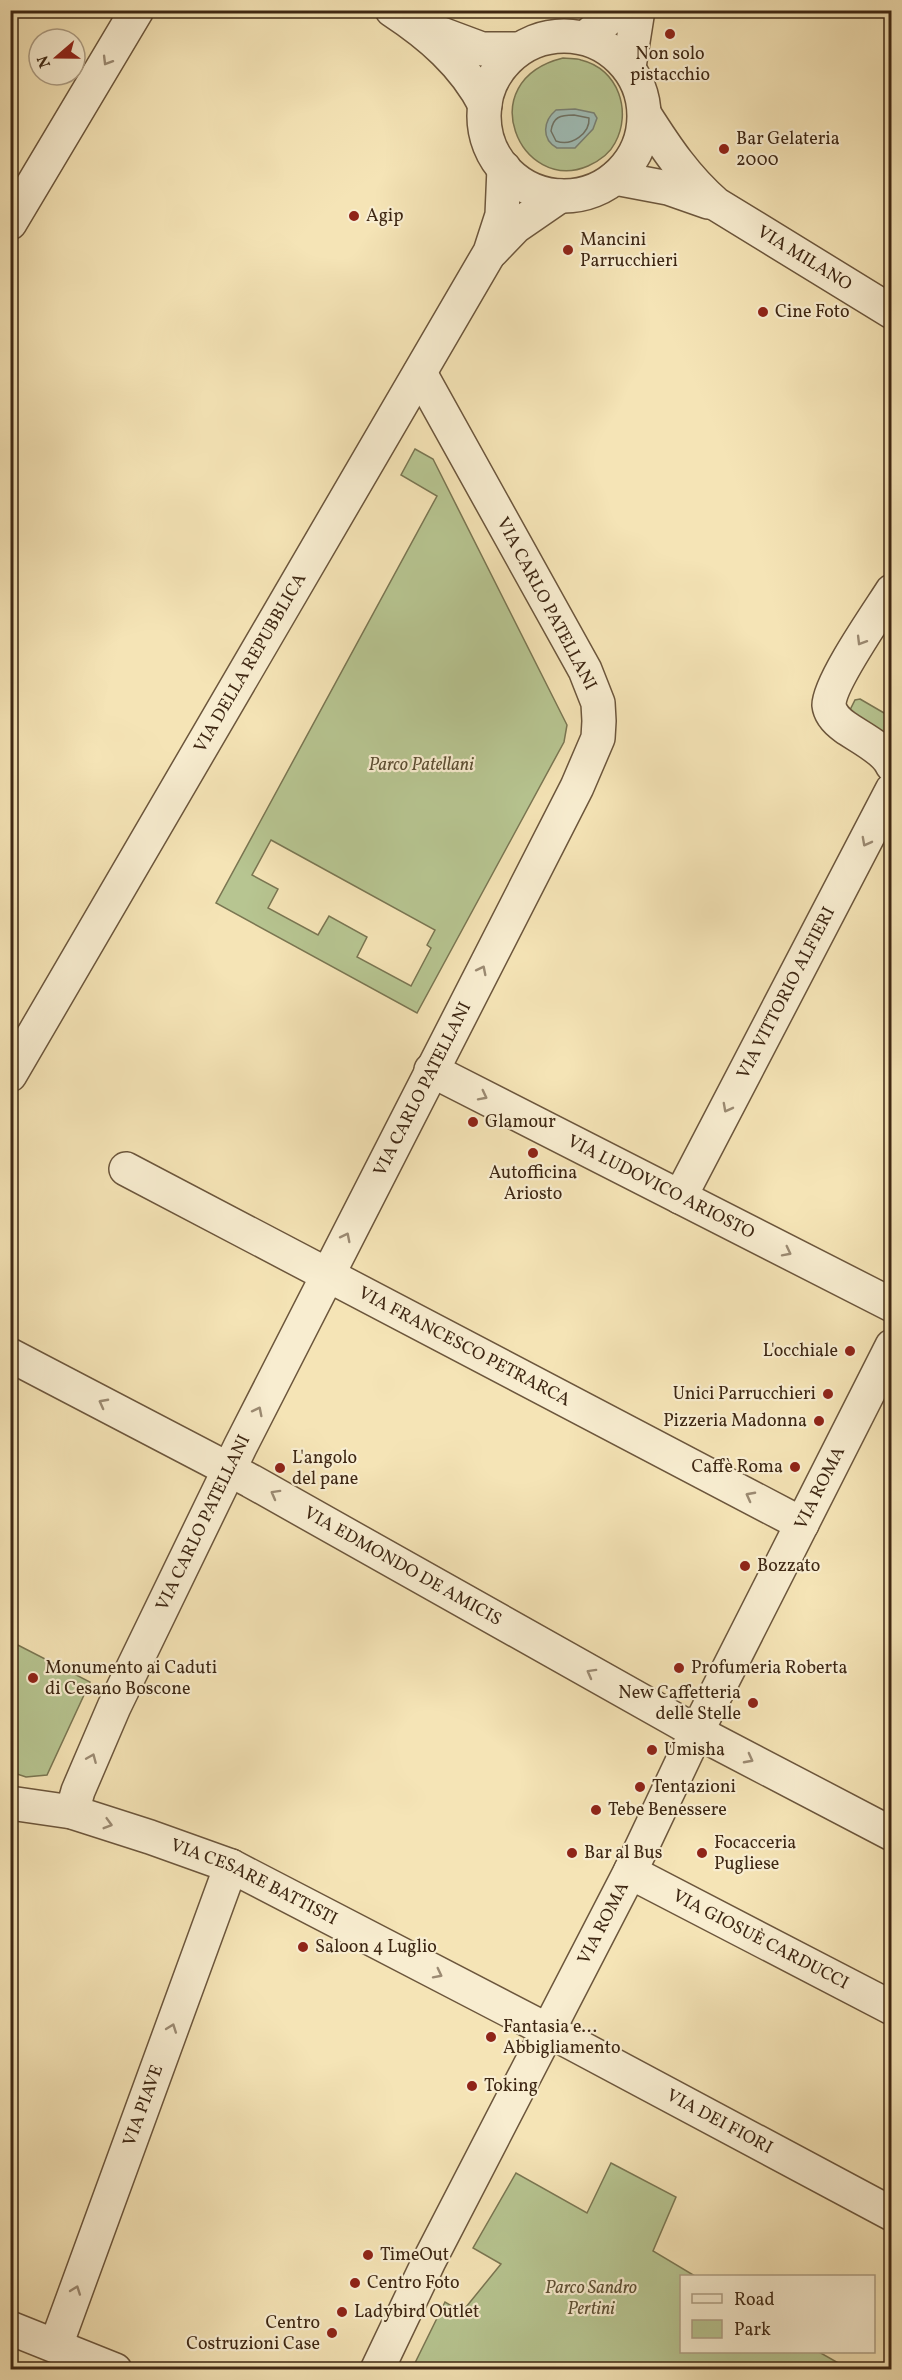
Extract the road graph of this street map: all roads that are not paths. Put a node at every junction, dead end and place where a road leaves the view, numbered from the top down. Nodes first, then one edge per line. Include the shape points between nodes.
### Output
1 (137, 10) edge
2 (619, 10) edge
3 (638, 10) edge
4 (399, 15) edge
5 (585, 38) junction
6 (519, 49) junction
7 (629, 68) junction
8 (485, 105) junction
9 (645, 115) junction
10 (504, 168) junction
11 (615, 178) junction
12 (560, 196) junction
13 (716, 204) junction
14 (10, 223) edge
15 (490, 252) junction
16 (891, 312) edge
17 (420, 373) junction
18 (891, 591) edge
19 (891, 765) edge
20 (891, 790) edge
21 (431, 1070) junction
22 (10, 1076) edge
23 (126, 1169) dead end
24 (680, 1197) junction
25 (327, 1274) junction
26 (891, 1305) edge
27 (891, 1346) edge
28 (10, 1355) edge
29 (229, 1469) junction
30 (802, 1524) junction
31 (697, 1732) junction
32 (10, 1803) edge
33 (72, 1812) junction
34 (891, 1834) edge
35 (231, 1866) junction
36 (630, 1872) junction
37 (891, 2008) edge
38 (547, 2030) junction
39 (891, 2214) edge
40 (10, 2328) edge
41 (56, 2345) junction
42 (115, 2370) edge
43 (377, 2370) edge

1 -> 14 street
2 - 5 street
3 - 7 street
4 - 6 street via 482,50
4 - 8 street via 461,67
5 - 6 street via 562,35 539,39
5 - 7 street via 602,44
6 - 8 street via 496,74
7 - 9 street via 638,82
8 - 10 street via 487,139
9 - 11 street via 637,150
9 - 13 street, VIA MILANO via 681,169
10 - 12 street via 529,188
10 - 15 street, VIA DELLA REPUBBLICA via 502,215
11 - 12 street via 599,189
11 - 13 street, VIA MILANO via 668,188
12 - 15 street, VIA DELLA REPUBBLICA via 515,227
13 - 16 street, VIA MILANO
15 - 17 street, VIA DELLA REPUBBLICA
21 -> 17 street, VIA CARLO PATELLANI via 577,787 598,738 599,721 598,703 585,670
17 - 22 street, VIA DELLA REPUBBLICA
18 -> 19 street via 841,674 829,708 837,721 889,759
20 -> 24 street, VIA VITTORIO ALFIERI
21 -> 24 street, VIA LUDOVICO ARIOSTO
25 -> 21 street, VIA CARLO PATELLANI
23 - 25 street, VIA FRANCESCO PETRARCA
24 -> 26 street, VIA LUDOVICO ARIOSTO
29 -> 25 street, VIA CARLO PATELLANI
30 -> 25 street, VIA FRANCESCO PETRARCA
27 - 30 street, VIA ROMA
29 -> 28 street, VIA EDMONDO DE AMICIS
31 -> 29 street, VIA EDMONDO DE AMICIS
33 -> 29 street, VIA CARLO PATELLANI via 114,1707
30 - 31 street, VIA ROMA
31 -> 34 street, VIA EDMONDO DE AMICIS
31 - 36 street, VIA ROMA
32 - 33 street, VIA CESARE BATTISTI
33 -> 35 street, VIA CESARE BATTISTI
35 -> 38 street, VIA CESARE BATTISTI
41 -> 35 street, VIA PIAVE
36 - 37 street, VIA GIOSUÈ CARDUCCI
36 - 38 street, VIA ROMA
38 - 39 street, VIA DEI FIORI
38 - 43 street, VIA ROMA
40 - 41 street
41 - 42 street

